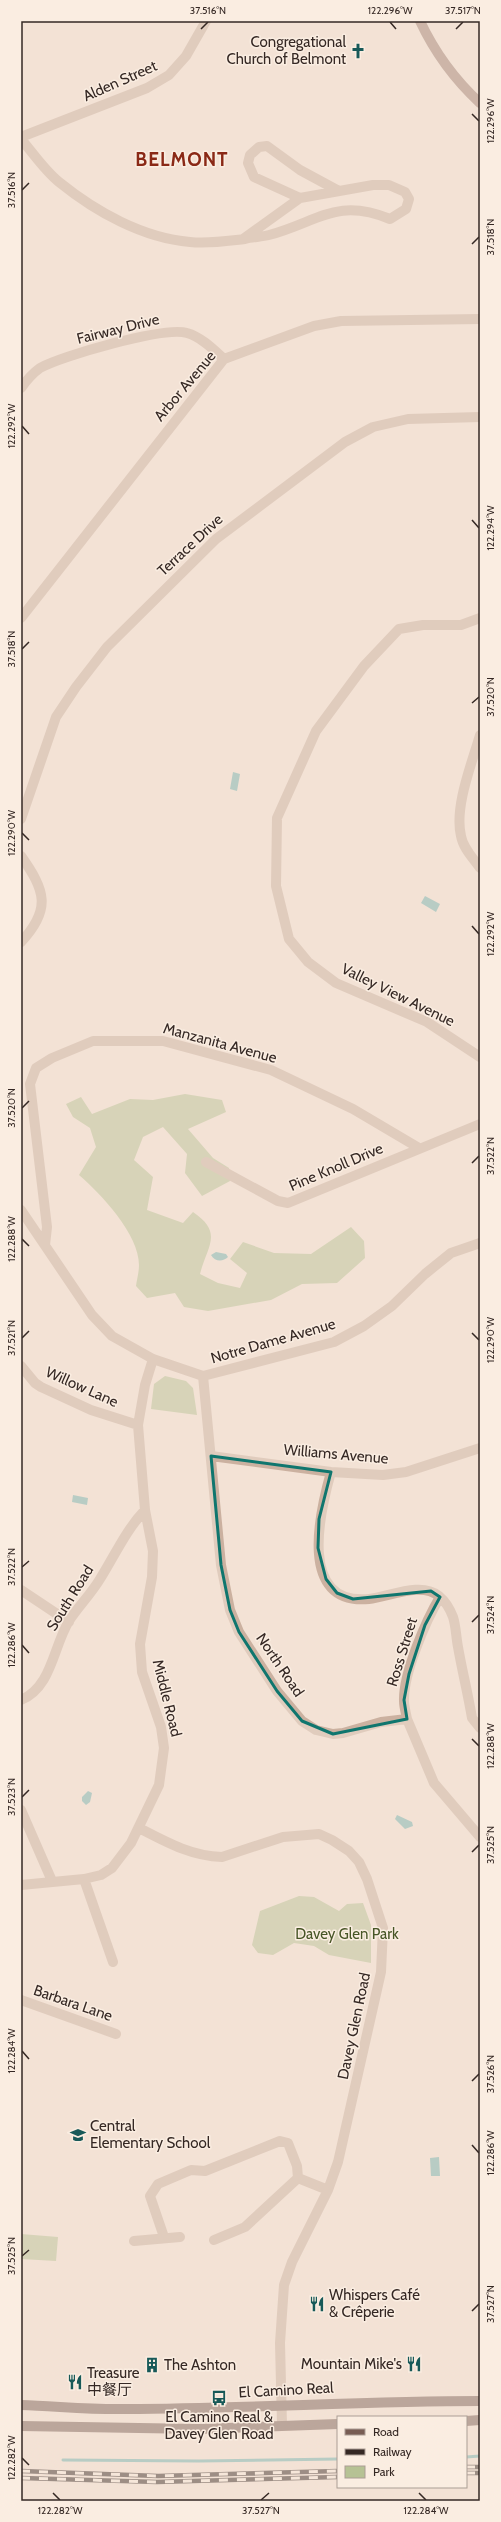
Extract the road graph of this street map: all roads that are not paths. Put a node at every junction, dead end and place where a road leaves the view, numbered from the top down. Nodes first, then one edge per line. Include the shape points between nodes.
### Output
1 (206, 21) edge
2 (420, 21) edge
3 (480, 103) edge
4 (21, 138) edge
5 (337, 190) junction
6 (300, 198) junction
7 (243, 239) junction
8 (480, 319) edge
9 (224, 359) junction
10 (21, 388) edge
11 (480, 417) edge
12 (21, 618) edge
13 (480, 618) edge
14 (480, 735) edge
15 (21, 819) edge
16 (21, 856) edge
17 (480, 868) edge
18 (21, 942) edge
19 (480, 1057) edge
20 (480, 1124) edge
21 (419, 1148) junction
22 (206, 1162) dead end
23 (21, 1210) edge
24 (480, 1243) edge
25 (45, 1245) junction
26 (153, 1359) junction
27 (21, 1366) edge
28 (203, 1376) junction
29 (138, 1425) junction
30 (480, 1448) edge
31 (211, 1456) junction
32 (331, 1472) junction
33 (145, 1510) junction
34 (21, 1590) edge
35 (440, 1596) junction
36 (69, 1622) junction
37 (21, 1700) edge
38 (407, 1719) junction
39 (480, 1728) edge
40 (21, 1810) edge
41 (139, 1828) junction
42 (480, 1837) edge
43 (84, 1880) junction
44 (52, 1881) junction
45 (21, 1885) edge
46 (113, 1962) dead end
47 (21, 2000) edge
48 (116, 2034) dead end
49 (298, 2178) junction
50 (328, 2190) junction
51 (164, 2237) junction
52 (180, 2237) dead end
53 (214, 2240) dead end
54 (134, 2242) dead end
55 (480, 2401) edge
56 (21, 2405) edge
57 (281, 2405) junction
58 (480, 2420) edge
59 (467, 2421) edge
60 (337, 2424) edge
61 (282, 2425) junction
62 (21, 2426) edge

1 - 4 street, Alden Street via 186,56 169,75 147,88
2 - 3 main road via 458,82
4 - 7 street via 58,182 94,207 142,231 190,242
5 - 6 street
5 - 6 street via 300,170 267,146 259,147 250,154 248,163 254,177
5 - 7 street via 388,185 405,192 409,199 406,209 390,219 372,212 341,210 325,213 268,236
6 - 7 street
8 - 9 street, Arbor Avenue via 341,321 314,326
9 - 10 street, Fairway Drive via 204,342 186,332 166,332 122,341 62,360 40,369
9 - 12 street, Arbor Avenue
11 - 15 street, Terrace Drive via 408,418 373,427 345,442 216,539 107,647 76,687 56,717
13 - 19 street, Valley View Avenue via 462,625 422,625 399,629 364,666 316,731 277,818 276,886 289,939 308,962 336,983 427,1022
14 - 17 street via 465,786 460,822 463,842
16 - 18 street via 43,894 41,913 32,931
20 - 21 street, Pine Knoll Drive
21 - 22 street, Pine Knoll Drive via 288,1203 278,1201
21 - 25 street, Manzanita Avenue via 353,1109 271,1070 163,1041 94,1041 52,1058 36,1068 30,1084 48,1227
23 - 25 street, Notre Dame Avenue
24 - 28 street, Notre Dame Avenue via 451,1253 392,1306 364,1326 334,1342
25 - 26 street, Notre Dame Avenue via 104,1329
26 - 28 street, Notre Dame Avenue
26 - 29 street, Middle Road via 145,1385
27 - 29 street, Willow Lane via 41,1387 91,1410
28 - 31 street, North Road
29 - 33 street, Middle Road
30 - 32 street, Williams Avenue via 406,1472 383,1475
31 - 32 street, Williams Avenue
31 - 38 street, North Road via 221,1565 230,1610 239,1632 276,1691 302,1721 324,1732 343,1733 382,1722
32 - 35 street via 317,1535 321,1562 331,1586 337,1593 353,1600 418,1591
33 - 36 street, South Road via 131,1525 100,1580
33 - 41 street, Middle Road via 153,1550 152,1577 140,1644 142,1672 161,1727 164,1748 159,1785
34 - 36 street
35 - 38 street, Ross Street via 425,1625 408,1674 404,1700
35 - 39 street via 453,1617 472,1718
36 - 37 street, South Road via 54,1652 47,1675 36,1691
38 - 42 street via 434,1783
40 - 44 street
41 - 43 street, Middle Road via 122,1857 112,1868
41 - 50 street, Davey Glen Road via 181,1849 209,1856 242,1851 283,1837 319,1834 341,1845 359,1862 381,1919 381,1972 352,2108
43 - 44 street, Middle Road
43 - 46 street
44 - 45 street, Middle Road
47 - 48 street, Barbara Lane
49 - 50 street
49 - 51 street via 294,2154 288,2143 280,2141 206,2172 191,2170 158,2184 150,2196
49 - 53 street via 245,2227
50 - 57 street, Davey Glen Road via 292,2262 284,2285 280,2343
51 - 52 street
51 - 54 street
55 - 57 main road, El Camino Real via 377,2401
56 - 57 main road, El Camino Real via 125,2410
57 - 61 street, Davey Glen Road
58 - 59 main road
60 - 61 main road
61 - 62 main road via 198,2429

